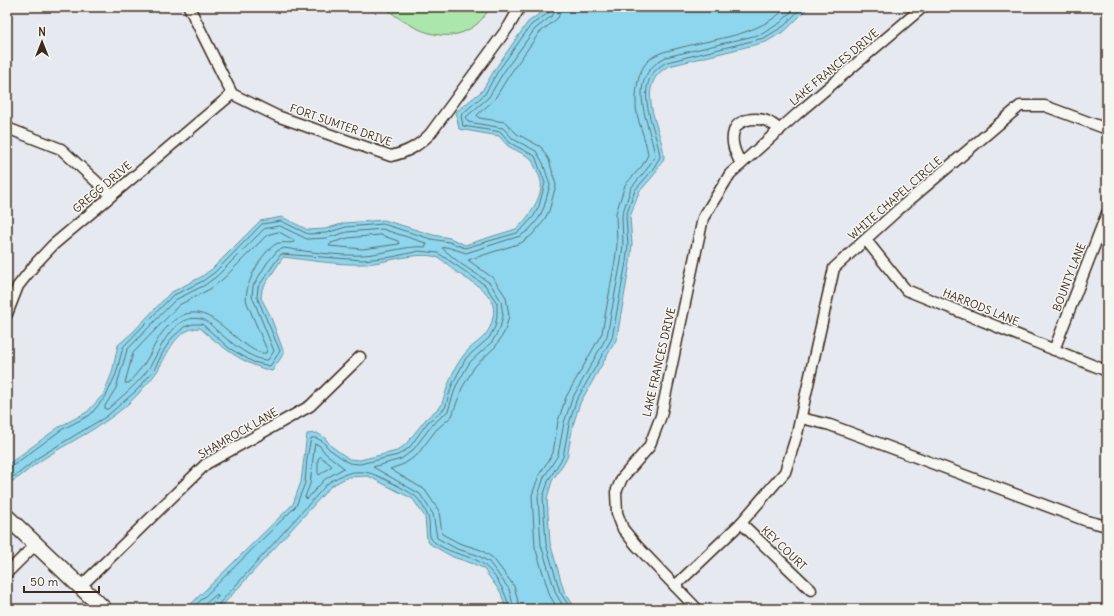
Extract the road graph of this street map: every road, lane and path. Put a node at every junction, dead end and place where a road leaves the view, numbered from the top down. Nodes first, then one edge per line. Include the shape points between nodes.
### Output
1 (189, 7) edge
2 (520, 7) edge
3 (923, 7) edge
4 (232, 94) junction
5 (7, 128) edge
6 (1107, 129) edge
7 (779, 131) junction
8 (741, 164) junction
9 (111, 195) junction
10 (1107, 213) edge
11 (866, 240) junction
12 (7, 314) edge
13 (1054, 350) junction
14 (360, 357) dead end
15 (1107, 371) edge
16 (801, 418) junction
17 (7, 517) edge
18 (741, 523) junction
19 (1107, 526) edge
20 (35, 545) junction
21 (7, 573) edge
22 (80, 586) junction
23 (675, 586) junction
24 (811, 590) dead end
25 (104, 609) edge
26 (697, 609) edge

1 - 4 street
2 - 4 street, FORT SUMTER DRIVE via 509,26 430,134 418,146 405,152 391,156 277,116
3 - 7 street, LAKE FRANCES DRIVE
4 - 9 street, GREGG DRIVE
5 - 9 street via 61,149
6 - 11 street, WHITE CHAPEL CIRCLE via 1045,106 1020,106
7 - 8 street, LAKE FRANCES DRIVE
7 - 8 street via 772,123 765,121 754,119 741,122 734,129 732,143
8 - 23 street, LAKE FRANCES DRIVE via 730,174 703,218 661,416 649,447 622,478 616,492 617,513 623,530
9 - 12 street, GREGG DRIVE via 37,262 18,286
10 - 13 street, BOUNTY LANE
11 - 13 street, HARRODS LANE via 906,290
11 - 16 street, WHITE CHAPEL CIRCLE via 834,268
13 - 15 street, HARRODS LANE
14 - 22 street, SHAMROCK LANE via 310,406 206,464
16 - 18 street, WHITE CHAPEL CIRCLE via 785,472
16 - 19 street via 830,424 1087,521
17 - 20 main road
18 - 23 street, WHITE CHAPEL CIRCLE
18 - 24 street, KEY COURT
20 - 21 street
20 - 22 main road
22 - 25 main road
23 - 26 street, LAKE FRANCES DRIVE

